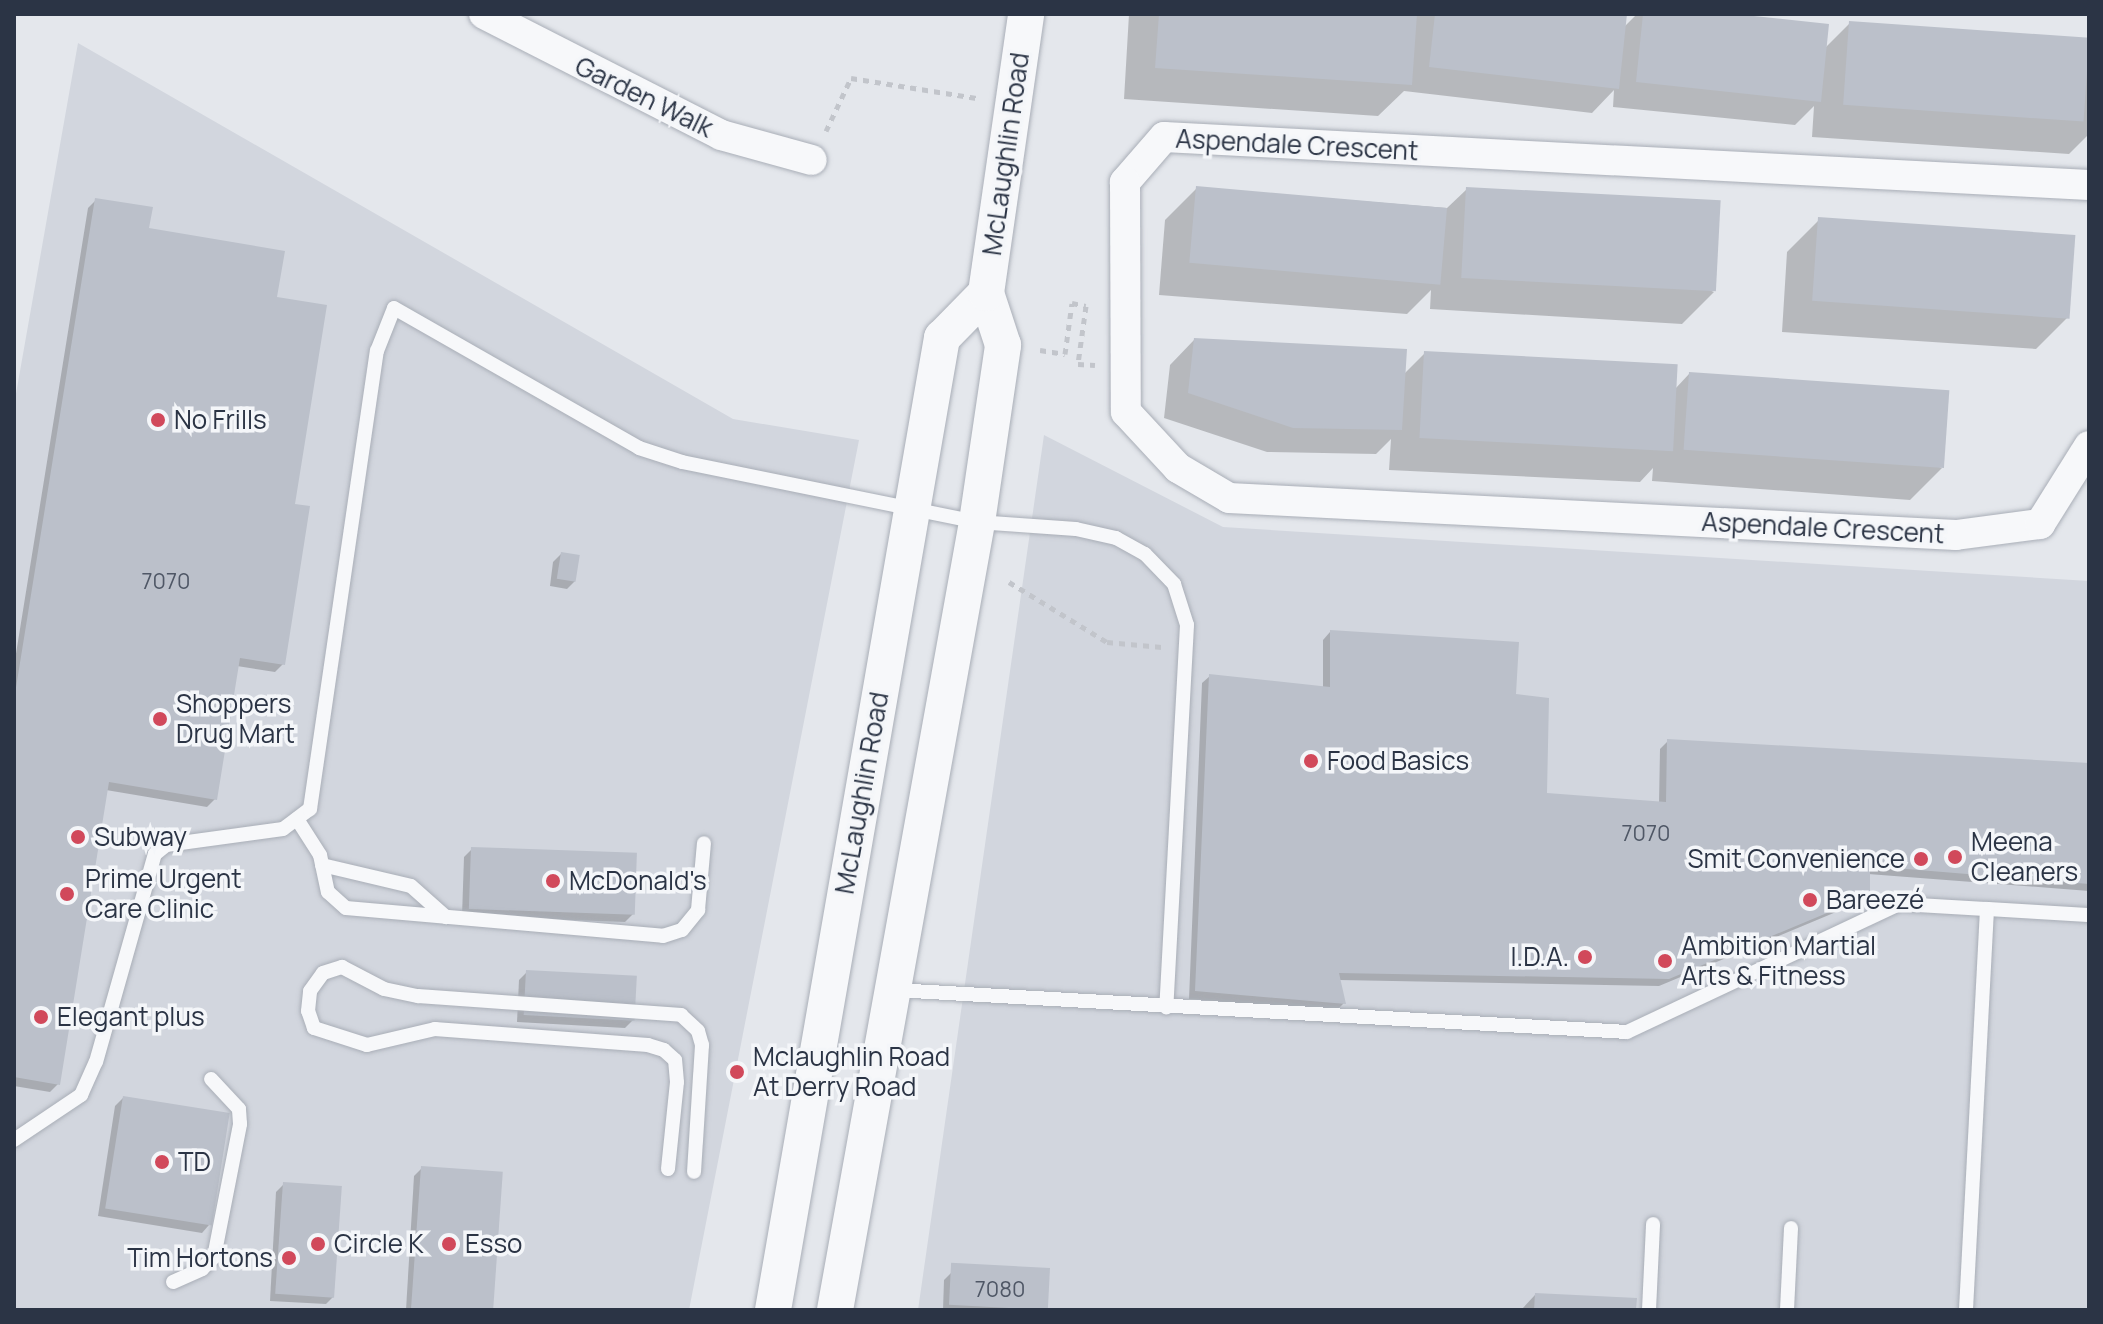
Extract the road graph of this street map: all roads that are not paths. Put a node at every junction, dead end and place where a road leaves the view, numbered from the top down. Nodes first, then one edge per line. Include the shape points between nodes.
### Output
1 (484, 14) edge
2 (1026, 14) edge
3 (812, 160) road end
4 (2089, 185) edge
5 (986, 293) junction
6 (2089, 446) edge
7 (912, 508) junction
8 (977, 522) junction
9 (297, 819) junction
10 (704, 843) dead end
11 (322, 865) junction
12 (1987, 909) junction
13 (2089, 915) edge
14 (446, 917) junction
15 (895, 990) junction
16 (1166, 1007) junction
17 (211, 1079) dead end
18 (14, 1140) edge
19 (668, 1169) dead end
20 (694, 1172) dead end
21 (1653, 1224) dead end
22 (1791, 1228) dead end
23 (173, 1282) dead end
24 (773, 1310) edge
25 (835, 1310) edge
26 (1649, 1310) edge
27 (1787, 1310) edge
28 (1966, 1310) edge

1 - 3 street, Garden Walk via 721,135
2 - 5 street, McLaughlin Road
4 - 6 street, Aspendale Crescent via 1164,137 1125,182 1126,412 1178,468 1229,498 1956,535 2040,524
5 - 7 street, McLaughlin Road via 942,338
5 - 8 street, McLaughlin Road via 1003,345
7 - 8 lane
7 - 9 lane via 639,448 394,308 377,351 310,809
7 - 24 street, McLaughlin Road
8 - 15 street, McLaughlin Road
8 - 16 lane via 1076,529 1116,538 1145,554 1174,584 1187,625
9 - 11 lane
9 - 18 lane via 283,829 166,845 155,854 96,1062 81,1095
10 - 14 lane via 698,910 682,930 663,936
11 - 14 lane via 411,886
11 - 14 lane via 328,892 346,908
12 - 13 lane
12 - 16 lane via 1899,904 1627,1032
12 - 28 lane
15 - 16 lane
15 - 25 street, McLaughlin Road
17 - 23 lane via 239,1109 240,1124 214,1257
19 - 20 lane via 677,1082 675,1060 664,1050 435,1029 367,1045 314,1028 308,1011 310,991 323,973 342,967 384,989 418,996 681,1015 698,1031 702,1045
21 - 26 lane
22 - 27 lane

